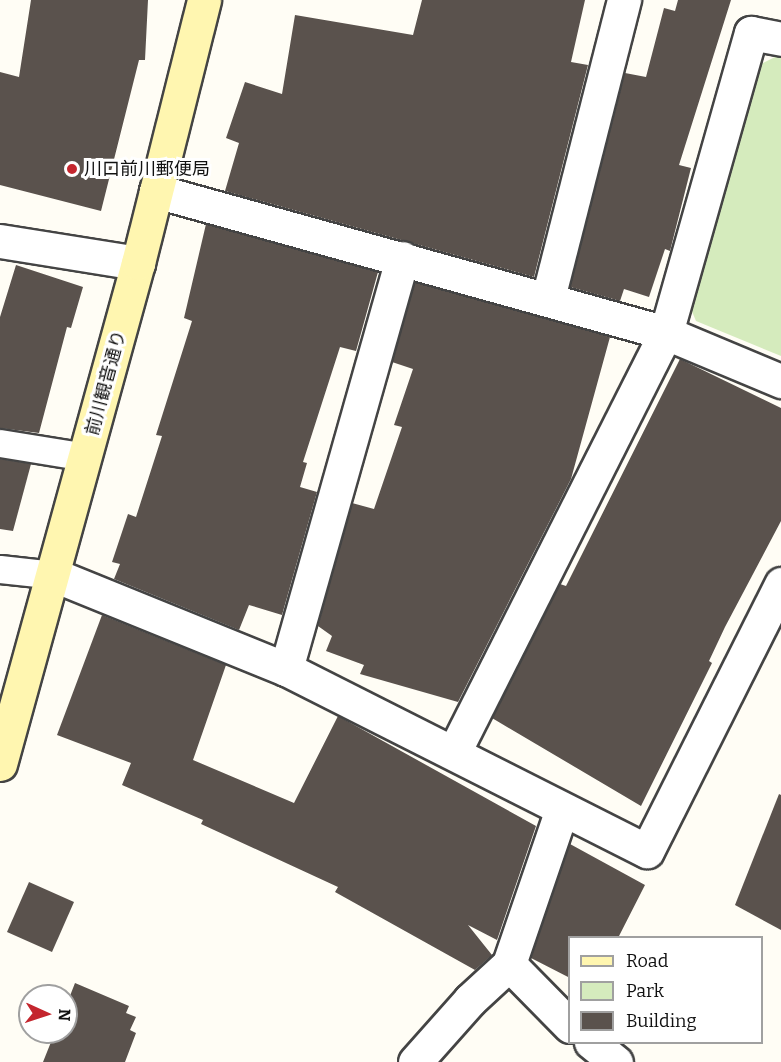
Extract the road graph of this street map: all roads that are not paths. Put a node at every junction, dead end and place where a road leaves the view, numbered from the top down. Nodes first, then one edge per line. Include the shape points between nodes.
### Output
1 (204, 0) edge
2 (624, 0) edge
3 (781, 39) edge
4 (156, 191) junction
5 (0, 241) edge
6 (402, 258) junction
7 (138, 263) junction
8 (548, 298) junction
9 (666, 333) junction
10 (781, 381) edge
11 (0, 443) edge
12 (86, 457) junction
13 (0, 569) edge
14 (54, 575) junction
15 (781, 584) edge
16 (286, 669) junction
17 (454, 752) junction
18 (0, 762) edge
19 (562, 809) junction
20 (509, 964) junction
21 (568, 1024) edge
22 (594, 1044) edge
23 (415, 1062) edge
24 (616, 1062) edge

1 - 4 street, 前川観音通り
2 - 8 street
3 - 9 street via 751,33
4 - 6 street
4 - 7 street, 前川観音通り
5 - 7 street
6 - 8 street
6 - 16 street
7 - 12 street, 前川観音通り
8 - 9 street
9 - 10 street
9 - 17 street
11 - 12 lane
12 - 14 street, 前川観音通り
13 - 14 lane
14 - 16 street
14 - 18 street, 前川観音通り
15 - 19 street via 647,850
16 - 17 street
17 - 19 street
19 - 20 street
20 - 21 street
20 - 23 street via 470,1000
22 - 24 street

